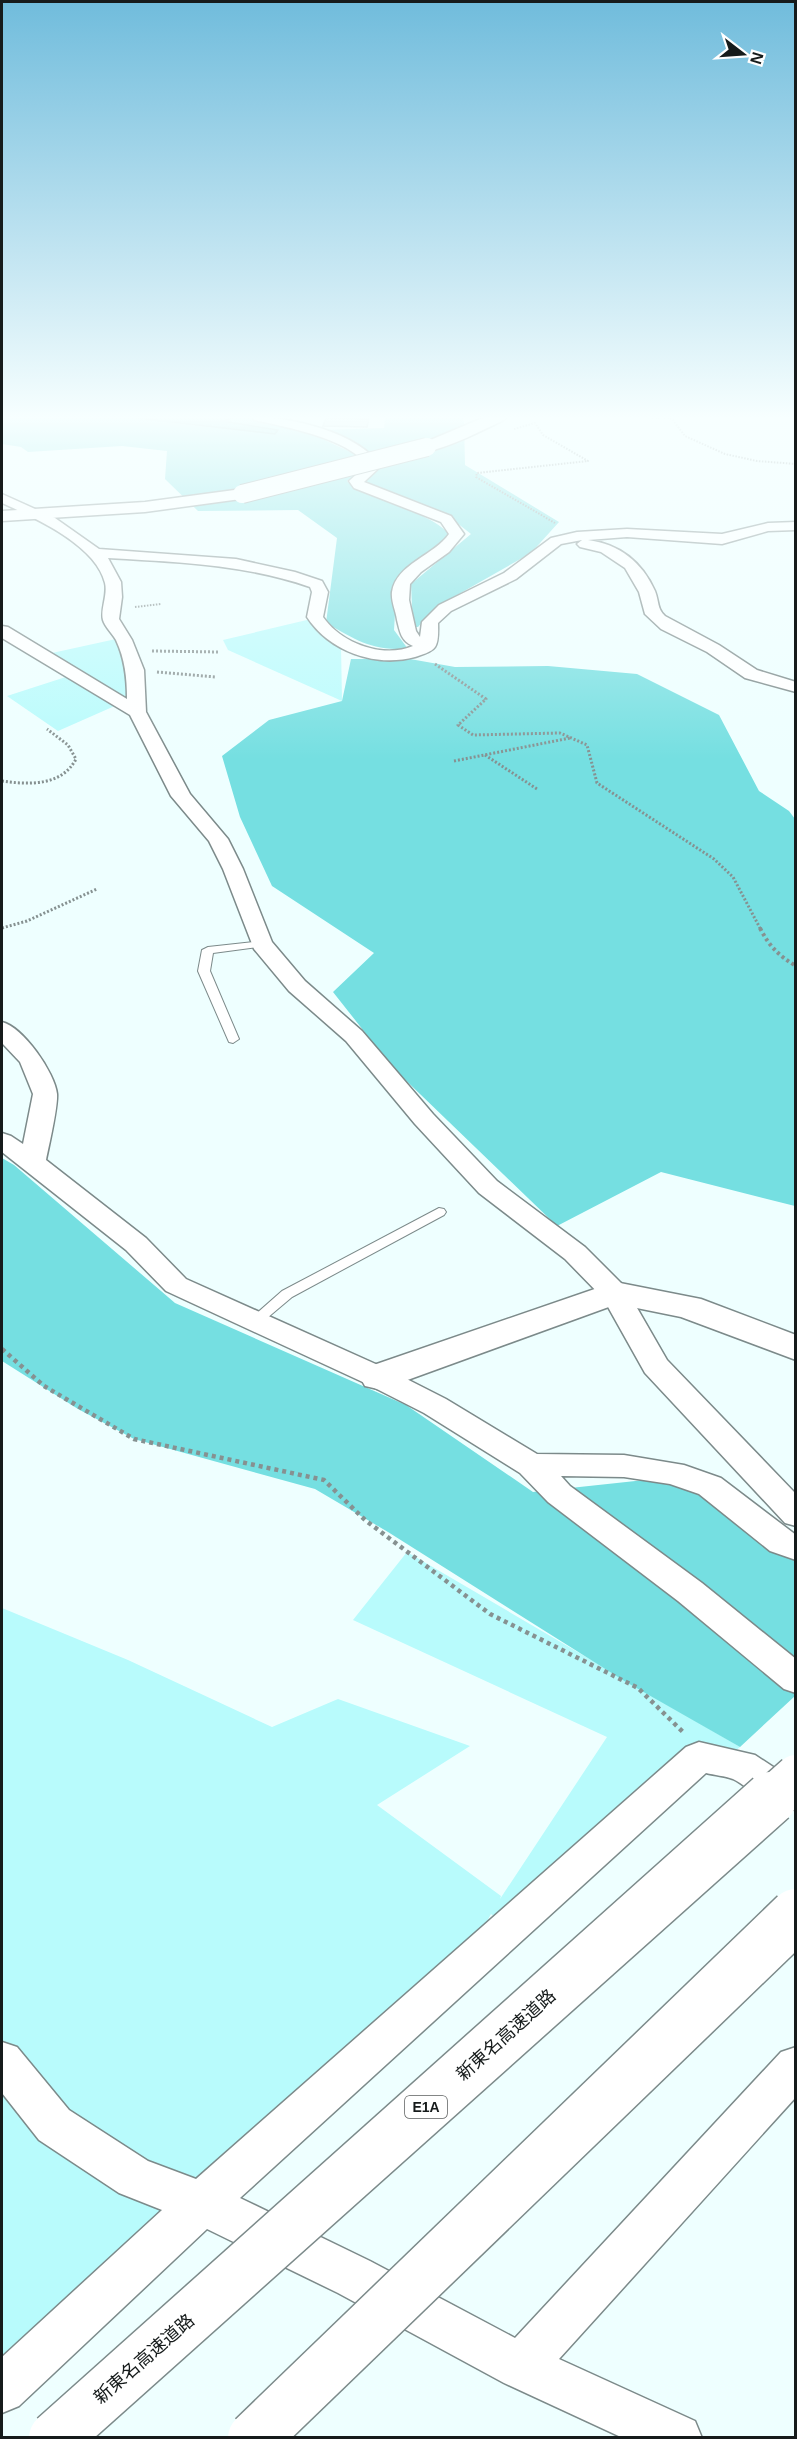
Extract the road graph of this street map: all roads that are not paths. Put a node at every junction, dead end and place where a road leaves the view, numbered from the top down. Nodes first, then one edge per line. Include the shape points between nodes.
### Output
1 (64, 531) edge
2 (455, 531) edge
3 (753, 531) edge
4 (97, 553) junction
5 (531, 562) junction
6 (2, 631) edge
7 (422, 648) junction
8 (795, 687) edge
9 (137, 712) junction
10 (262, 944) junction
11 (2, 1029) edge
12 (233, 1039) dead end
13 (2, 1141) edge
14 (33, 1161) junction
15 (439, 1212) dead end
16 (615, 1293) junction
17 (255, 1321) junction
18 (795, 1348) edge
19 (378, 1377) junction
20 (531, 1464) junction
21 (795, 1515) edge
22 (795, 1548) edge
23 (795, 1679) edge
24 (795, 1775) edge
25 (795, 1800) edge
26 (795, 1915) edge
27 (2, 2061) edge
28 (795, 2066) edge
29 (202, 2203) junction
30 (521, 2366) junction
31 (2, 2389) edge
32 (55, 2438) edge
33 (254, 2438) edge
34 (678, 2438) edge

1 - 4 street
2 - 7 street via 453,543 402,583 400,594 408,636
3 - 5 street via 722,539 627,533 577,536 556,541
4 - 7 street via 197,558 292,575 316,584 320,592 315,617 329,634 364,652 387,657
4 - 9 street via 113,581 111,620 131,661
5 - 7 street via 445,608 430,622
5 - 8 street via 573,545 596,545 618,552 647,593 652,613 721,652 748,673
6 - 9 street
9 - 10 street via 181,796 218,839
10 - 12 lane via 208,950 204,971
10 - 16 street via 297,986 354,1036 488,1187 575,1253
11 - 14 street via 31,1060 45,1094
13 - 14 street
14 - 17 street via 136,1244 176,1285
15 - 17 lane via 287,1294
16 - 18 main road via 689,1307
16 - 19 main road
16 - 21 street via 655,1366
17 - 19 street
19 - 20 street
20 - 22 street via 624,1466 673,1473 710,1486
20 - 23 street via 559,1494 690,1592
24 - 32 main road, 新東名高速道路 / E1A, bridge
25 - 29 street via 742,1766 699,1757
26 - 33 main road, bridge
27 - 29 street via 54,2125 135,2178
28 - 30 street
29 - 30 street via 354,2277
29 - 31 street
30 - 34 street

